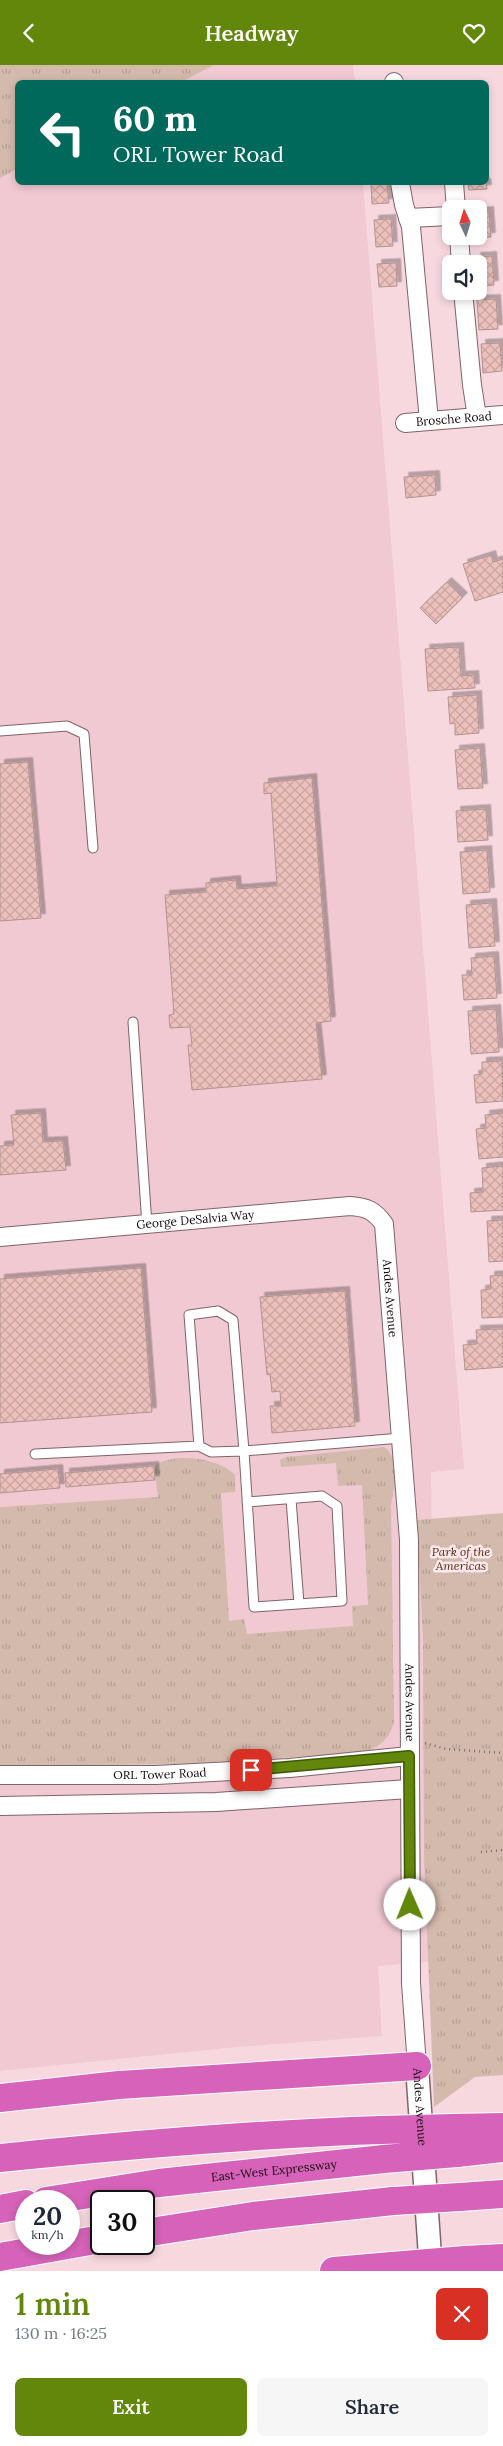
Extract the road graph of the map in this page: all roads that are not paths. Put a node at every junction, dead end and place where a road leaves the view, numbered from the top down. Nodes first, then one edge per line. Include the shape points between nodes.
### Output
1 (400, 185) edge
2 (454, 185) edge
3 (455, 200) edge
4 (442, 217) edge
5 (408, 218) junction
6 (465, 300) edge
7 (503, 415) edge
8 (478, 417) junction
9 (430, 421) junction
10 (405, 423) dead end
11 (0, 731) edge
12 (93, 848) dead end
13 (133, 1022) dead end
14 (384, 1224) joint
15 (148, 1225) junction
16 (0, 1237) edge
17 (401, 1438) junction
18 (199, 1446) junction
19 (244, 1451) junction
20 (35, 1454) dead end
21 (292, 1499) junction
22 (247, 1502) junction
23 (299, 1604) junction
24 (409, 1749) junction
25 (0, 1775) edge
26 (409, 1789) junction
27 (0, 1805) edge
28 (416, 2066) junction
29 (0, 2098) edge
30 (503, 2127) edge
31 (455, 2140) junction
32 (503, 2148) edge
33 (0, 2158) edge
34 (503, 2194) edge
35 (80, 2196) edge
36 (15, 2206) edge
37 (0, 2209) edge
38 (155, 2231) edge
39 (90, 2241) edge
40 (0, 2257) edge
41 (503, 2258) edge
42 (334, 2271) edge
43 (431, 2271) edge

1 - 5 street
2 - 3 street
4 - 5 street
5 - 9 street
6 - 8 street
7 - 8 street, Brosche Road
8 - 9 street, Brosche Road
9 - 10 street, Brosche Road
11 - 12 lane via 67,726 84,734
13 - 15 lane
14 - 15 street, George DeSalvia Way via 377,1213 365,1207 350,1206
14 - 17 street, Andes Avenue
15 - 16 street, George DeSalvia Way
17 - 19 lane
17 - 24 street, Andes Avenue via 409,1539
18 - 19 lane via 211,1452
18 - 19 lane via 189,1315 218,1311 233,1320
18 - 20 lane
19 - 22 lane
21 - 22 lane
21 - 23 lane
21 - 23 lane via 322,1496 337,1506 342,1601
22 - 23 lane via 254,1607
24 - 25 street, ORL Tower Road via 290,1768 156,1775
24 - 26 street, Andes Avenue
26 - 27 street via 216,1802
26 - 28 street, Andes Avenue via 411,1983
28 - 29 highway via 119,2085
28 - 43 street, Andes Avenue
30 - 31 highway
31 - 32 highway, East-West Expressway
31 - 33 highway, bridge via 381,2131 282,2133 160,2141
31 - 35 highway, East-West Expressway, bridge via 384,2159 159,2183
34 - 38 highway, bridge via 393,2201 253,2216
36 - 37 highway
39 - 40 highway
41 - 42 highway, bridge

